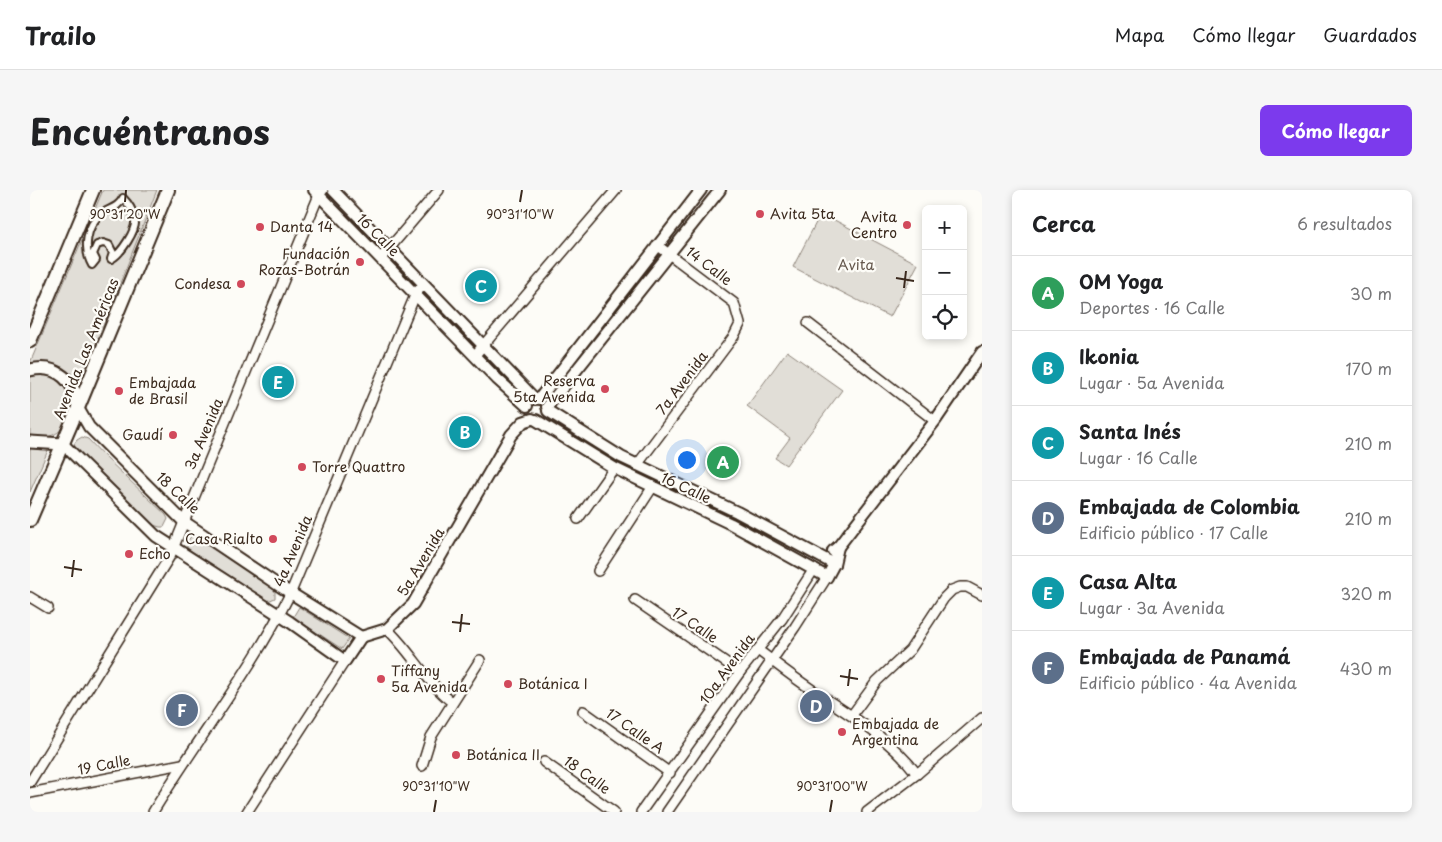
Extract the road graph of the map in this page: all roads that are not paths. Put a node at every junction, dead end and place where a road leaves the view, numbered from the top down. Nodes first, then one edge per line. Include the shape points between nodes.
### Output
1 (93, 190) edge
2 (168, 190) edge
3 (333, 190) edge
4 (439, 190) edge
5 (616, 190) edge
6 (701, 190) edge
7 (720, 190) edge
8 (319, 192) edge
9 (90, 229) joint
10 (657, 245) junction
11 (390, 248) junction
12 (669, 253) junction
13 (381, 258) junction
14 (424, 284) junction
15 (416, 293) junction
16 (738, 314) joint
17 (808, 323) dead end
18 (30, 341) edge
19 (483, 346) junction
20 (982, 352) edge
21 (476, 356) junction
22 (30, 370) edge
23 (537, 399) junction
24 (78, 408) junction
25 (547, 409) junction
26 (531, 415) junction
27 (935, 420) junction
28 (30, 442) edge
29 (63, 444) junction
30 (637, 465) junction
31 (614, 468) junction
32 (652, 488) junction
33 (578, 519) dead end
34 (30, 520) edge
35 (183, 521) junction
36 (849, 533) junction
37 (803, 547) junction
38 (838, 547) junction
39 (173, 548) junction
40 (822, 557) junction
41 (834, 564) junction
42 (814, 569) junction
43 (598, 571) dead end
44 (827, 577) junction
45 (291, 592) junction
46 (982, 595) edge
47 (30, 597) edge
48 (635, 600) dead end
49 (48, 608) dead end
50 (278, 616) junction
51 (387, 629) junction
52 (361, 637) junction
53 (758, 650) junction
54 (480, 660) dead end
55 (771, 660) junction
56 (345, 661) junction
57 (740, 672) junction
58 (452, 702) junction
59 (583, 711) dead end
60 (852, 715) junction
61 (982, 718) edge
62 (544, 762) dead end
63 (182, 764) junction
64 (422, 766) dead end
65 (670, 773) junction
66 (917, 774) junction
67 (30, 782) edge
68 (30, 793) edge
69 (153, 812) edge
70 (247, 812) edge
71 (614, 812) edge
72 (642, 812) edge
73 (667, 812) edge
74 (867, 812) edge

1 - 18 main road
2 - 24 main road, Avenida Las Américas
3 - 11 street, 16 Calle
4 - 11 street
5 - 19 street
6 - 10 street
7 - 12 street
8 - 13 street, 16 Calle
8 - 35 street, 3a Avenida
9 - 9 street via 100,215 118,206 123,198 131,208 135,224 126,244 115,257 111,259 113,253 109,245 100,244 94,251 96,260 92,265 86,249
10 - 12 street, 14 Calle
10 - 23 street
11 - 13 street
11 - 14 street, 16 Calle
12 - 16 street, 14 Calle via 734,303
12 - 25 street
13 - 15 street, 16 Calle
14 - 15 street, 4a Avenida
14 - 19 street, 16 Calle
15 - 21 street, 16 Calle
15 - 45 street, 4a Avenida
16 - 30 street, 7a Avenida via 740,324 734,336
17 - 27 street
19 - 21 street
19 - 23 street, 16 Calle
20 - 27 street, 10a Avenida
21 - 26 street, 16 Calle
22 - 24 main road, 18 Calle via 49,369 63,375 76,393
23 - 25 street via 543,401
23 - 26 street via 529,403
24 - 29 main road, Avenida Las Américas
24 - 35 street, 18 Calle via 89,427
25 - 26 street via 544,418
25 - 30 street, 16 Calle
26 - 31 street, 16 Calle
26 - 51 street, 5a Avenida via 506,443 413,604
27 - 36 street, 10a Avenida
28 - 29 main road
29 - 34 main road, Avenida Las Américas
29 - 39 street via 156,536
30 - 37 street, 16 Calle
31 - 32 street, 16 Calle
31 - 33 street
32 - 42 street, 16 Calle via 731,524
32 - 43 street
35 - 39 street, 3a Avenida
35 - 45 street, 18 Calle
36 - 37 street via 825,548
36 - 38 street, 10a Avenida
37 - 40 street, 16 Calle
38 - 40 street, 10a Avenida
38 - 41 street, 10a Avenida
39 - 50 street
39 - 67 street, 3a Avenida
40 - 41 street, 16 Calle
40 - 42 street, 10a Avenida
41 - 44 street, 10a Avenida
42 - 44 street, 16 Calle
42 - 53 street, 10a Avenida
44 - 55 street, 10a Avenida
45 - 50 street, 4a Avenida
45 - 52 street, 18 Calle
46 - 60 street via 968,587 952,590 910,650 876,681
47 - 49 street
48 - 57 street, 17 Calle
50 - 56 street
50 - 63 street, 4a Avenida via 251,663
51 - 52 street, 5a Avenida
51 - 58 street
52 - 56 street
53 - 55 street
53 - 57 street, 10a Avenida
54 - 58 street
55 - 60 street
55 - 73 street, 10a Avenida
56 - 70 street
57 - 65 street, 10a Avenida
58 - 64 street via 431,737
59 - 65 street, 17 Calle A
60 - 66 street via 906,760
61 - 66 street
62 - 71 street, 18 Calle
63 - 68 street, 19 Calle
63 - 69 street, 4a Avenida
65 - 72 street, 10a Avenida
66 - 74 street

